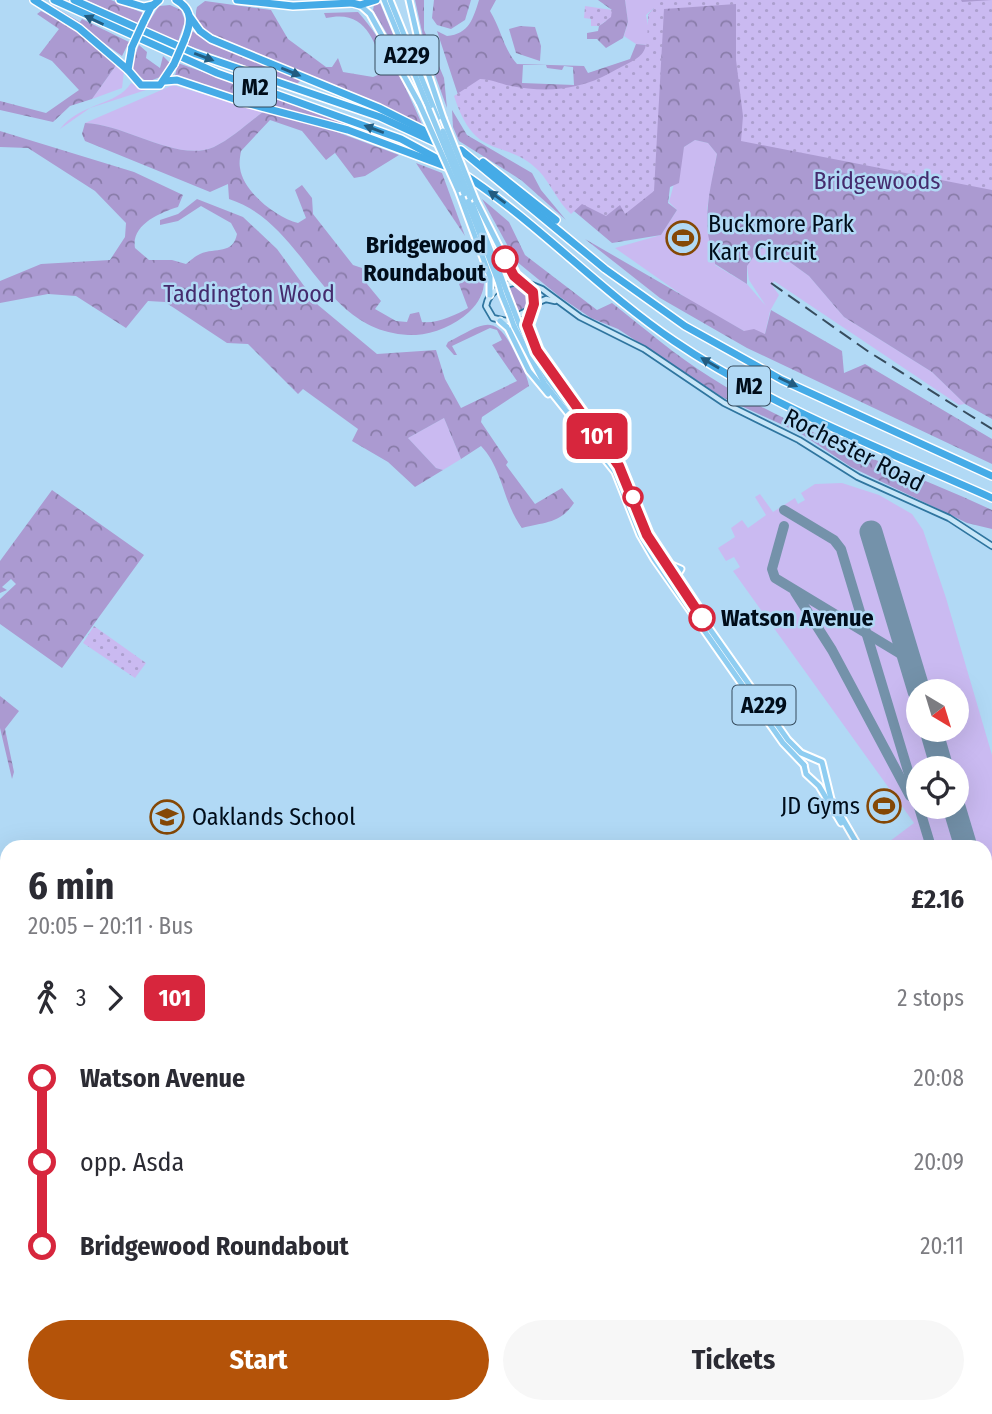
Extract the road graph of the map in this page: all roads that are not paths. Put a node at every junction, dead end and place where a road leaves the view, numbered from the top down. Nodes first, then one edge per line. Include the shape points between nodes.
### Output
1 (34, 0) edge
2 (54, 0) edge
3 (74, 0) edge
4 (120, 0) edge
5 (176, 0) edge
6 (191, 0) edge
7 (237, 0) edge
8 (376, 0) edge
9 (384, 0) edge
10 (390, 0) edge
11 (409, 0) edge
12 (156, 2) edge
13 (352, 3) edge
14 (189, 14) junction
15 (128, 70) junction
16 (165, 81) junction
17 (419, 103) junction
18 (440, 116) junction
19 (442, 142) junction
20 (461, 150) junction
21 (457, 170) junction
22 (491, 174) junction
23 (461, 192) junction
24 (473, 199) junction
25 (586, 253) junction
26 (500, 280) junction
27 (524, 282) junction
28 (490, 295) junction
29 (555, 302) junction
30 (533, 306) junction
31 (500, 321) junction
32 (516, 325) junction
33 (558, 403) junction
34 (598, 439) junction
35 (992, 476) edge
36 (992, 498) edge
37 (992, 546) edge
38 (662, 561) junction
39 (675, 579) junction
40 (811, 758) junction
41 (804, 765) junction
42 (824, 770) junction
43 (813, 779) junction
44 (852, 835) junction
45 (855, 840) edge

1 - 15 highway via 79,28
21 -> 2 highway, M2 via 401,139 210,70
3 -> 22 highway, M2 via 206,58 397,124
4 - 12 highway via 144,7
5 - 14 highway
6 - 14 highway
7 - 13 highway via 293,6
8 - 13 highway
9 - 19 main road, A229, bridge
10 - 18 main road, A229
11 - 18 main road
12 - 15 highway, bridge via 132,47
13 - 17 main road via 383,36
14 - 16 highway, bridge via 184,41
14 -> 20 highway, M2 via 211,39 379,108
15 - 16 highway via 144,86
16 - 21 highway, M2 via 177,80 348,130
17 - 19 main road, bridge
17 - 23 main road, bridge
18 - 24 main road, bridge
18 - 24 main road, A229, bridge
19 - 23 main road, A229, bridge
20 - 22 highway, M2
20 - 25 highway, M2 via 529,196
36 -> 21 highway, M2 via 773,398 695,355 617,299 522,215
22 - 25 highway, M2
23 - 26 main road, A229
23 - 28 main road via 490,277
24 - 26 main road, A229
24 - 27 main road via 513,274
25 -> 35 highway, M2 via 635,293 737,356
26 - 32 main road, A229, bridge
27 - 28 main road
27 - 29 main road, Rochester Road via 542,289
27 - 30 main road via 533,292
28 - 31 main road via 488,312
29 - 30 main road via 545,299
29 - 37 main road, Rochester Road via 644,349 724,403 799,440 858,477 949,518
30 - 31 main road
30 - 34 main road via 527,325 537,351
31 - 33 main road via 529,371
32 - 33 main road, A229 via 527,354
32 - 34 main road, A229 via 548,380
33 - 41 main road, A229 via 615,472 642,540 677,594 783,743
34 - 38 main road, A229 via 628,483
38 - 39 main road, A229
38 - 39 main road via 681,569
39 - 40 main road, A229 via 788,740
40 - 41 main road
40 - 42 main road, A229 via 820,760
41 - 43 main road, A229
42 - 43 main road
42 - 44 main road, A229 via 831,799
43 - 44 main road, A229
44 - 45 main road, A229

